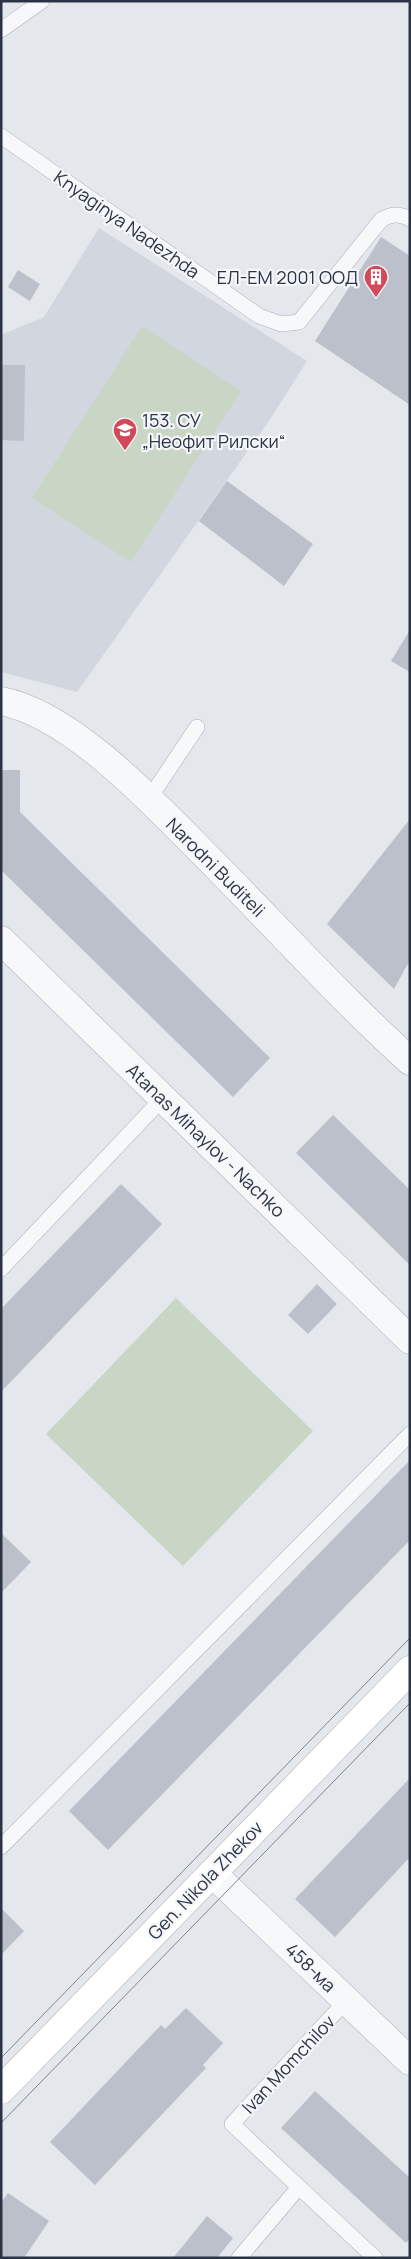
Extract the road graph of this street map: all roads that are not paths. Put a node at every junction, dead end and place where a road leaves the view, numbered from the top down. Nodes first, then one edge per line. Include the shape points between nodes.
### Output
1 (42, 1) edge
2 (1, 30) edge
3 (1, 136) edge
4 (410, 219) edge
5 (1, 701) edge
6 (197, 727) dead end
7 (149, 799) junction
8 (1, 940) edge
9 (410, 1061) edge
10 (163, 1098) junction
11 (1, 1269) edge
12 (410, 1340) edge
13 (410, 1434) edge
14 (410, 1670) edge
15 (1, 1847) edge
16 (212, 1873) junction
17 (346, 2001) junction
18 (410, 2061) edge
19 (1, 2090) edge
20 (299, 2187) junction
21 (240, 2258) edge
22 (376, 2258) edge

1 - 2 lane
3 - 4 lane, Knyaginya Nadezhda via 259,316 281,324 299,322 381,220 390,214
5 - 7 street, Narodni Buditeli via 18,704 60,726
6 - 7 lane
7 - 9 street, Narodni Buditeli
8 - 10 street, Atanas Mihaylov - Nachko
10 - 11 lane
10 - 12 street, Atanas Mihaylov - Nachko
13 - 15 lane
14 - 16 street, Gen. Nikola Zhekov
16 - 17 street, 458-ма
16 - 19 street, Gen. Nikola Zhekov
17 - 18 street, 458-ма
17 - 20 lane, Ivan Momchilov via 232,2124
20 - 21 lane
20 - 22 lane

